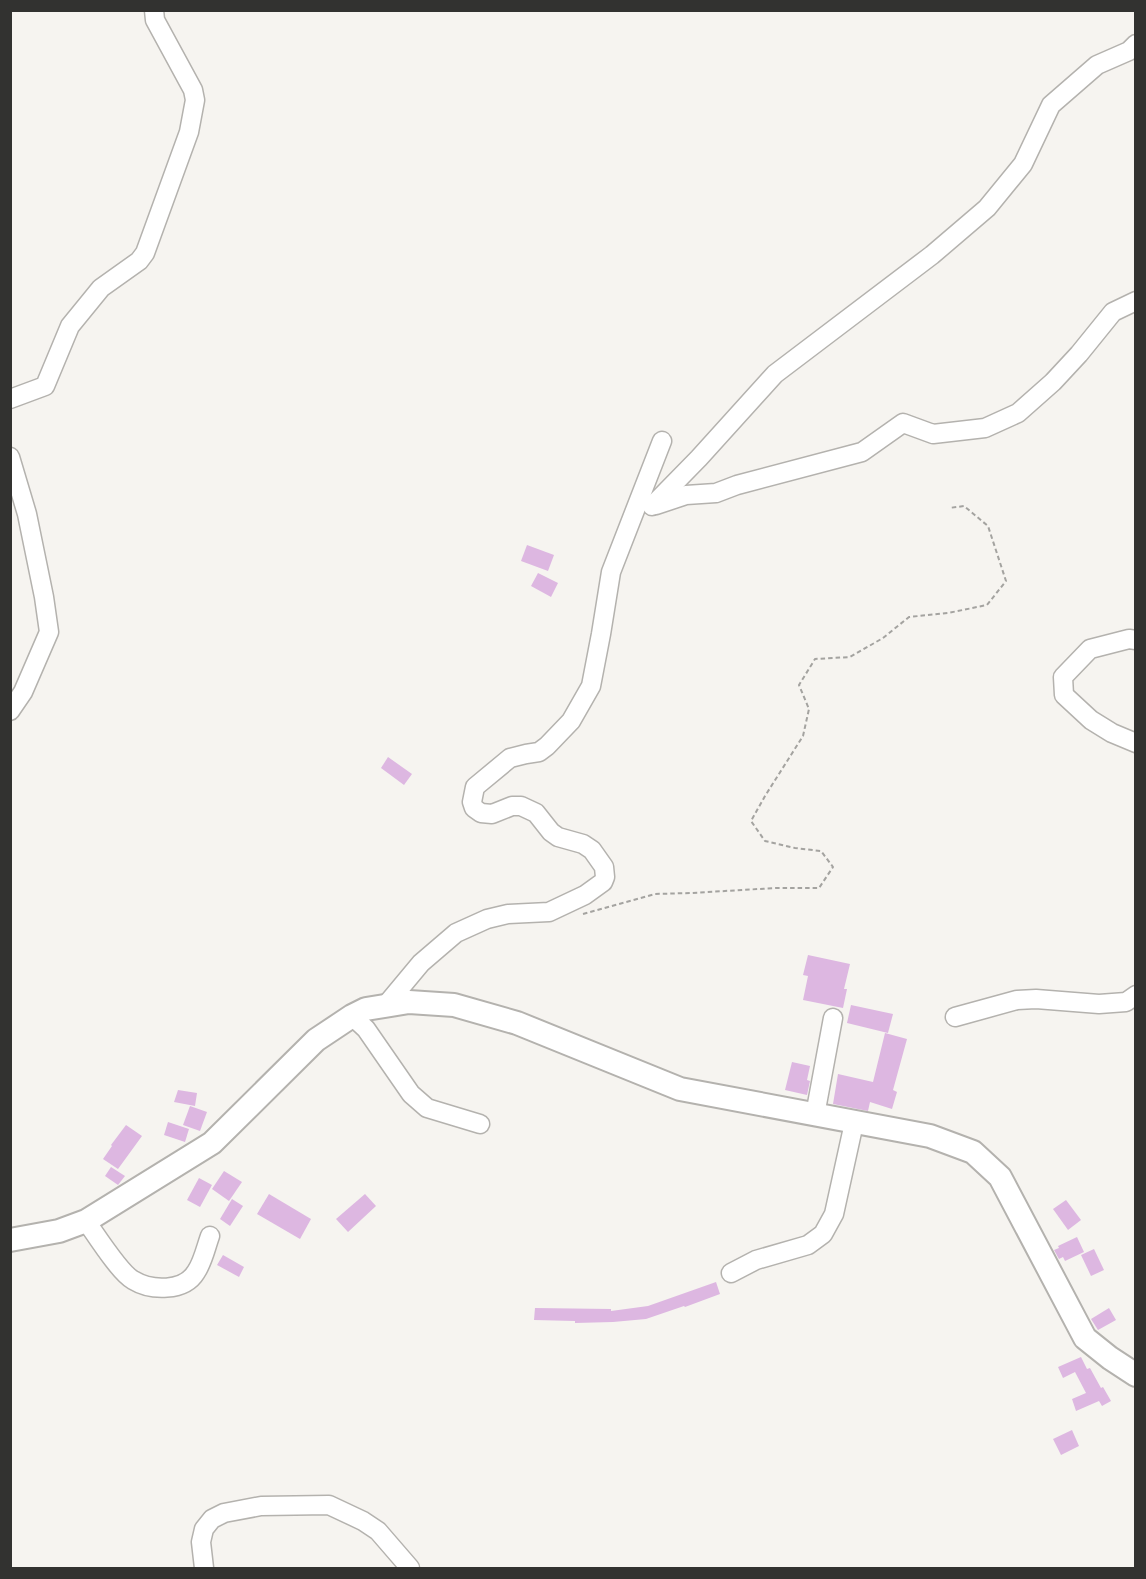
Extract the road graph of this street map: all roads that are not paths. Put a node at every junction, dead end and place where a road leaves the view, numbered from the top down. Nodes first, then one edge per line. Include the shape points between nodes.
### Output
1 (154, 10) edge
2 (1136, 44) edge
3 (1136, 301) edge
4 (10, 399) edge
5 (662, 441) dead end
6 (10, 457) edge
7 (652, 506) junction
8 (632, 518) junction
9 (1136, 640) edge
10 (10, 711) edge
11 (1136, 743) edge
12 (1136, 995) edge
13 (386, 1005) junction
14 (352, 1016) junction
15 (955, 1017) dead end
16 (833, 1018) dead end
17 (815, 1115) junction
18 (854, 1123) junction
19 (480, 1124) dead end
20 (86, 1221) junction
21 (210, 1236) dead end
22 (10, 1240) edge
23 (731, 1273) dead end
24 (1136, 1375) edge
25 (204, 1569) edge
26 (410, 1569) edge

1 - 4 street via 155,20 195,100 189,132 145,253 101,288 70,326 45,386
2 - 7 street via 1097,65 1051,105 1023,164 987,208 932,255 775,374
3 - 7 street via 1113,312 1053,382 1018,413 985,428 933,434 903,423 862,452 716,493 686,495
5 - 8 street
6 - 10 street via 27,514 49,632
7 - 8 street
8 - 13 street via 611,572 591,686 571,720 547,746 539,752 510,758 475,787 472,802 481,813 492,814 512,806 536,813 558,837 592,850 604,867 603,882 549,912 508,914 456,933 421,963
9 - 11 street via 1090,649 1063,677 1064,695 1091,720
12 - 15 street via 1126,1002 1099,1004 1017,1000
13 - 14 main road
13 - 17 main road via 454,1005 517,1023 680,1089
14 - 19 street via 366,1029 411,1094 427,1108
14 - 20 main road via 316,1040 212,1143
16 - 17 street
17 - 18 main road
18 - 23 street via 834,1214 823,1234 808,1245 756,1260
18 - 24 main road via 930,1136 973,1152 1000,1177 1085,1338
20 - 21 street via 119,1267 132,1280 146,1285 171,1288 188,1281 197,1271
20 - 22 main road via 60,1231
25 - 26 street via 201,1542 212,1519 261,1506 329,1505 378,1531

